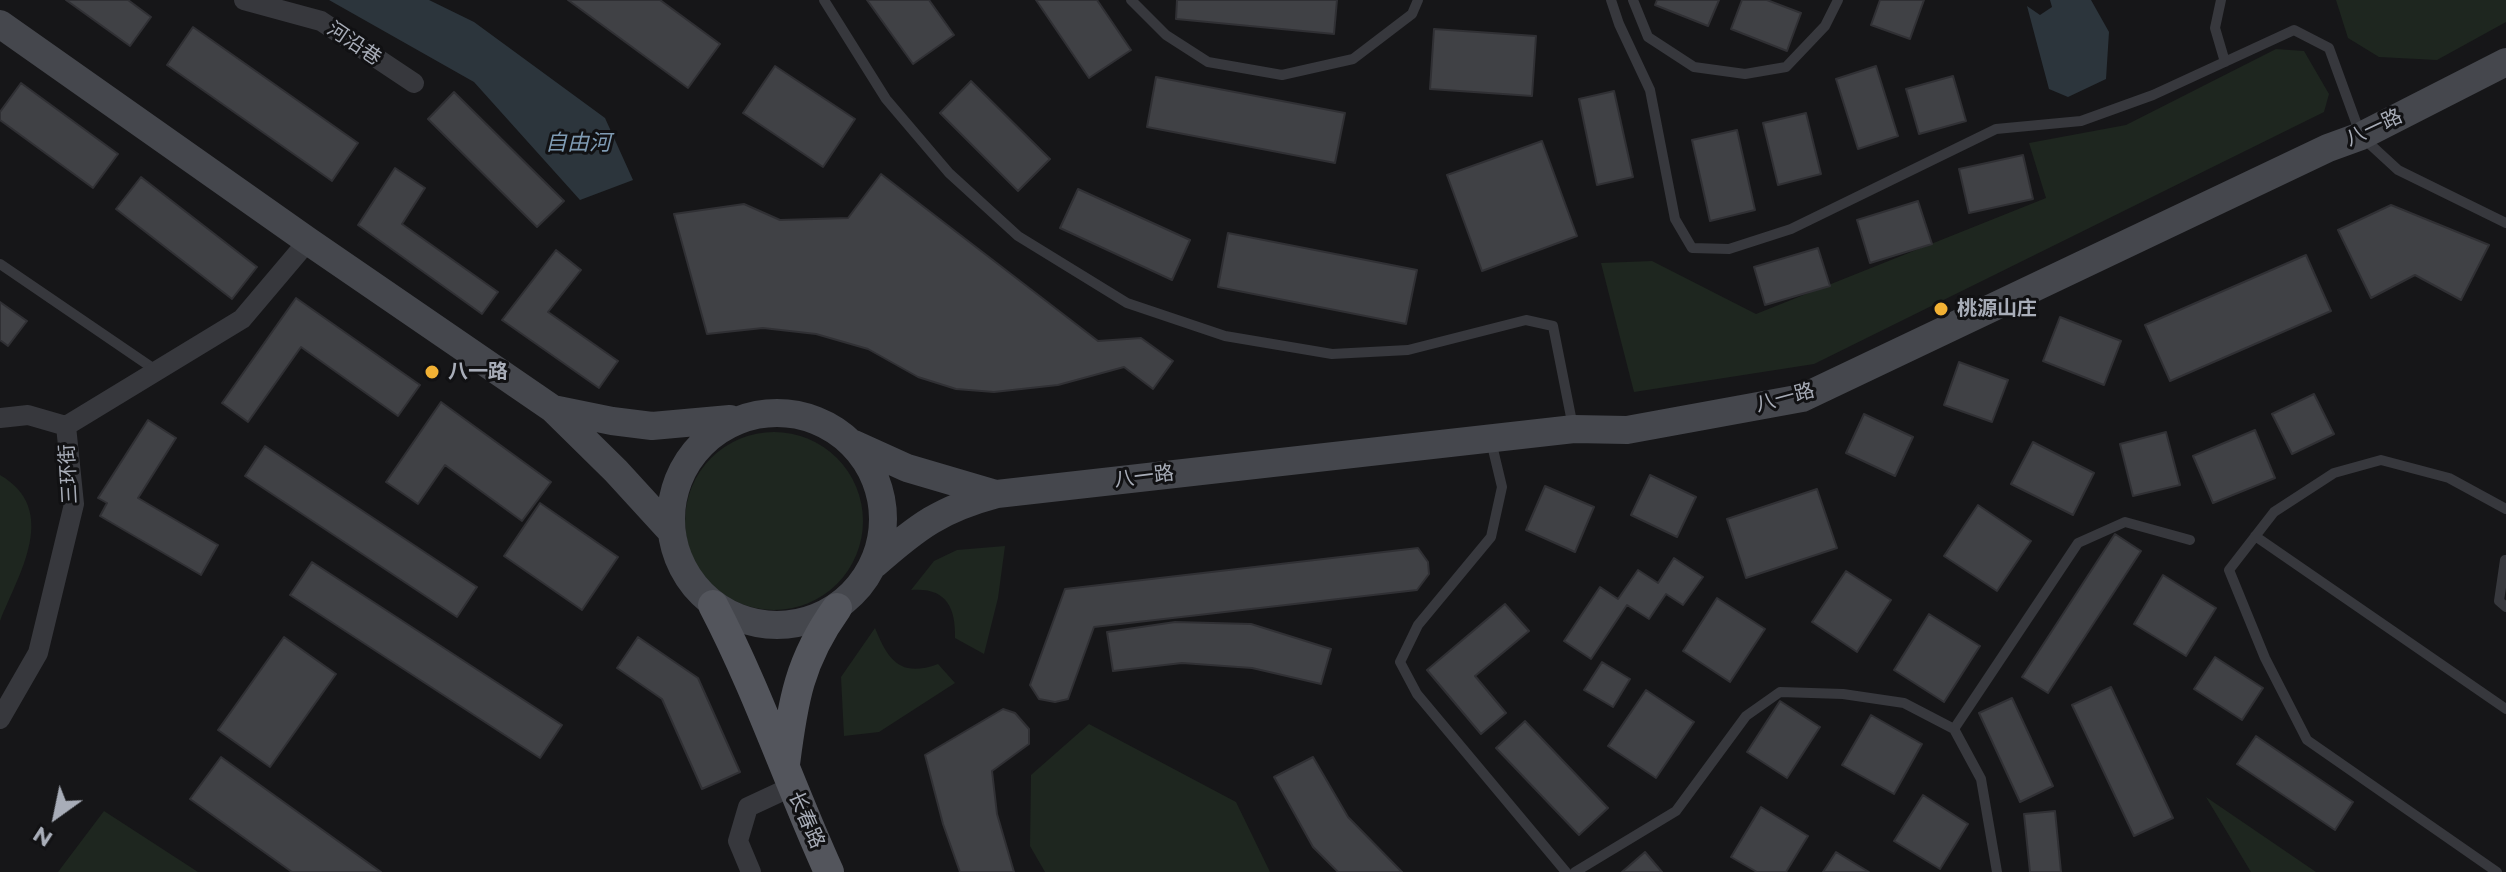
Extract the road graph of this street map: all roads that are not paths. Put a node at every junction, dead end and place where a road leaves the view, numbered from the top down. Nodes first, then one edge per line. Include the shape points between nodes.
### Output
1 (244, 0) edge
2 (824, 0) edge
3 (1131, 0) edge
4 (1418, 0) edge
5 (1611, 0) edge
6 (1633, 0) edge
7 (1838, 0) edge
8 (2221, 0) edge
9 (0, 24) edge
10 (2225, 62) junction
11 (2506, 62) edge
12 (414, 83) dead end
13 (2361, 136) junction
14 (2506, 223) edge
15 (308, 241) junction
16 (0, 264) edge
17 (157, 371) junction
18 (553, 409) junction
19 (743, 417) junction
20 (0, 418) edge
21 (66, 426) junction
22 (1574, 429) junction
23 (1491, 438) junction
24 (854, 444) junction
25 (997, 494) junction
26 (2506, 509) edge
27 (670, 530) junction
28 (2255, 536) junction
29 (2190, 540) dead end
30 (2505, 560) edge
31 (875, 564) junction
32 (713, 605) junction
33 (2506, 607) edge
34 (837, 608) junction
35 (2506, 709) edge
36 (0, 719) edge
37 (1954, 729) junction
38 (788, 776) junction
39 (751, 872) edge
40 (829, 872) edge
41 (1566, 872) edge
42 (1575, 872) edge
43 (1997, 872) edge
44 (2497, 872) edge

1 - 12 street, 河沿巷 via 321,21
2 - 22 lane via 886,99 949,173 1018,236 1127,303 1225,336 1332,354 1408,350 1526,320 1553,326
3 - 4 lane via 1166,35 1208,62 1282,75 1353,59 1412,14
5 - 10 lane via 1650,90 1675,219 1692,248 1729,249 1791,229 1996,129 2081,121
6 - 7 lane via 1648,37 1694,67 1745,74 1786,67 1825,26
8 - 10 lane via 2215,28
9 - 15 main road
10 - 13 lane via 2294,30 2329,48
11 - 13 main road, 八一路
13 - 14 lane via 2398,170
13 - 22 main road, 八一路 via 1802,398 1627,430
15 - 17 street, 三环街 via 242,319
15 - 18 main road
16 - 17 lane
17 - 21 street, 三环街
18 - 19 main road via 652,426
18 - 27 main road
19 - 24 main road via 779,411 823,422
19 - 27 main road via 714,431 684,464 671,498
20 - 21 street via 28,415
21 - 36 street, 三环街 via 74,504 38,653
22 - 23 main road, 八一路
23 - 25 main road, 八一路
23 - 41 lane via 1502,487 1491,537 1418,625 1400,662 1417,694
24 - 25 main road via 947,482
24 - 31 main road via 874,472 884,504 884,533
25 - 31 main road via 959,504 927,521
26 - 28 lane via 2449,478 2381,460 2334,473 2274,512
27 - 32 main road via 674,551 693,586
28 - 35 lane
28 - 44 lane via 2229,570 2307,740
29 - 37 lane via 2125,522 2078,543
30 - 33 lane via 2499,601
31 - 34 main road
32 - 34 main road via 755,624 803,623
32 - 38 main road, 长春路
34 - 38 main road via 816,637 798,680
37 - 42 lane via 1904,703 1780,692 1746,716 1676,811
37 - 43 lane via 1981,779
38 - 39 street via 748,807 738,841
38 - 40 main road, 长春路

